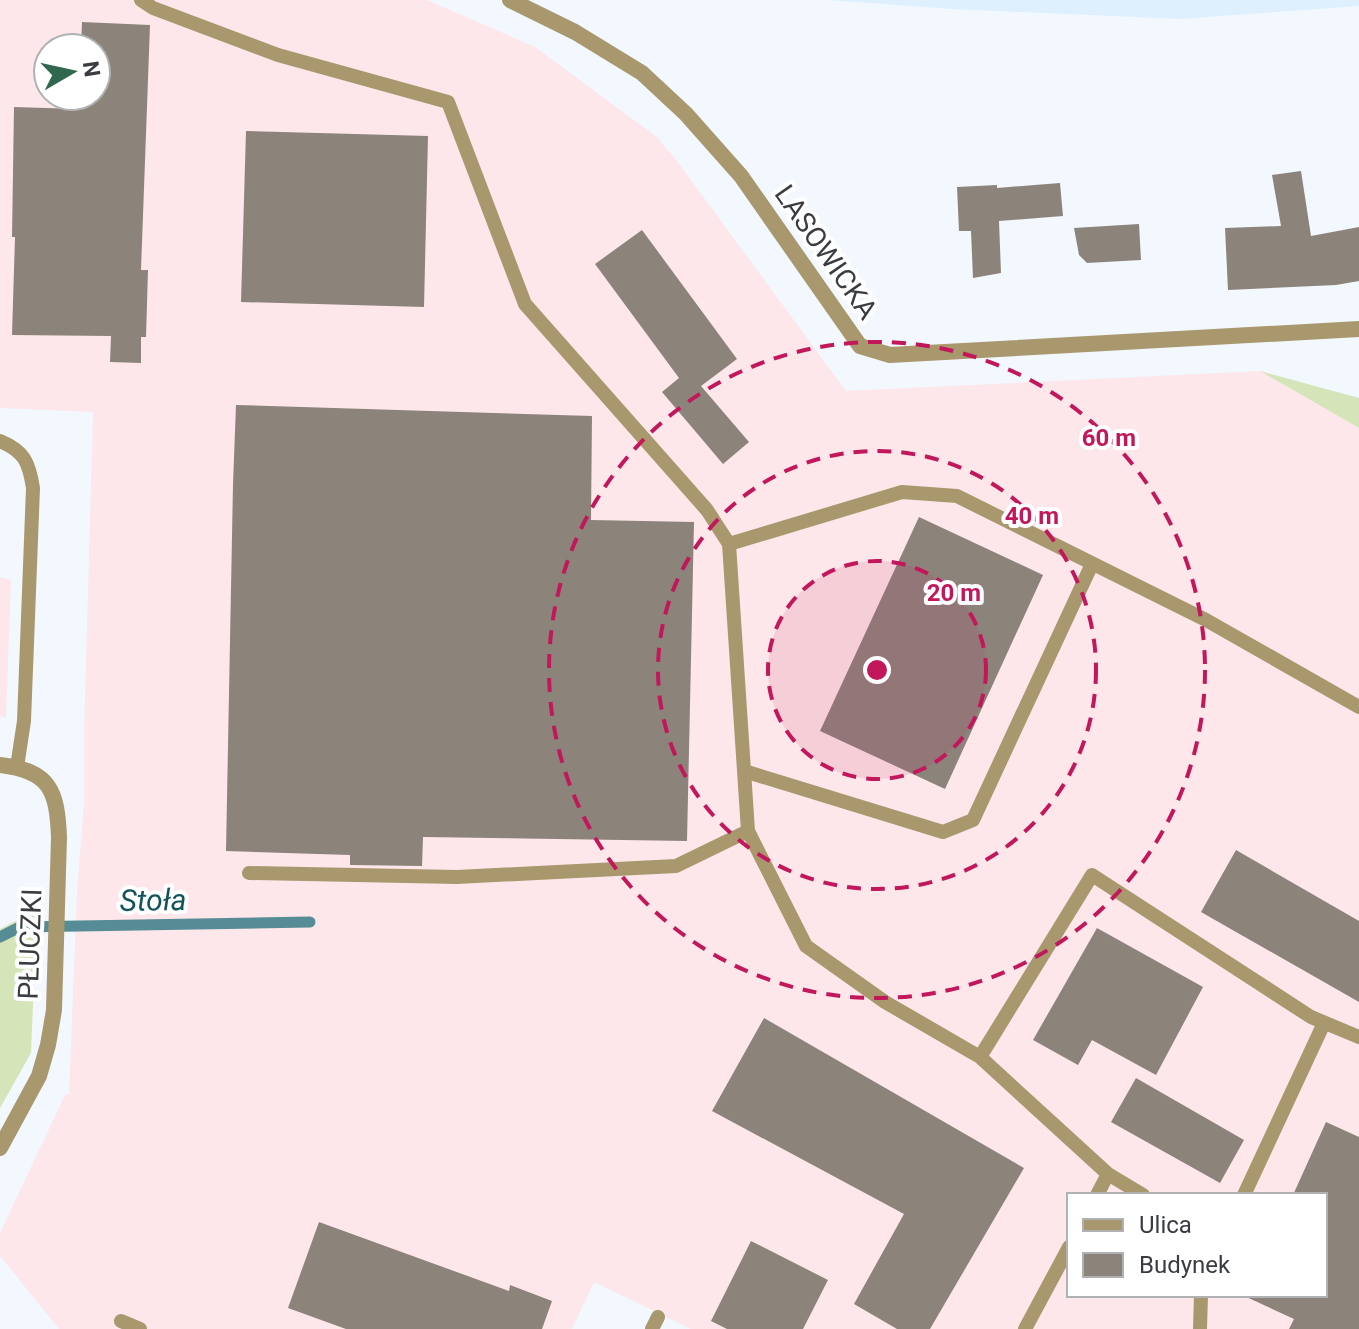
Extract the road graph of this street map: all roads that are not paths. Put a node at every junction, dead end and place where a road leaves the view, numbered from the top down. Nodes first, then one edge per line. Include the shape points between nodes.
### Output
1 (141, 0) edge
2 (510, 0) edge
3 (1359, 329) edge
4 (0, 441) edge
5 (729, 544) junction
6 (1092, 564) junction
7 (1359, 707) edge
8 (0, 765) edge
9 (17, 767) junction
10 (744, 771) junction
11 (748, 831) junction
12 (249, 873) dead end
13 (1324, 1023) junction
14 (1359, 1037) edge
15 (980, 1057) junction
16 (0, 1148) edge
17 (1108, 1174) junction
18 (1098, 1193) edge
19 (1140, 1193) edge
20 (1245, 1193) edge
21 (1067, 1251) edge
22 (1201, 1297) edge
23 (121, 1321) dead end
24 (140, 1329) edge
25 (1025, 1329) edge
26 (1200, 1329) edge

1 - 5 lane via 278,55 448,102 525,304 707,510
2 - 3 street, LASOWICKA via 642,73 686,114 741,176 860,346 890,355
4 - 9 lane via 17,448 30,468 33,488 24,721
5 - 6 lane via 902,492 957,496
5 - 10 lane
6 - 7 lane via 1206,620
6 - 10 lane via 973,820 943,832
8 - 9 street, PŁUCZKI
9 - 16 street, PŁUCZKI via 46,783 58,815 57,948 48,1045 27,1102
10 - 11 lane
11 - 12 lane via 676,866 457,877
11 - 15 lane via 806,946 885,1002
13 - 14 lane
13 - 15 lane via 1092,875
13 - 20 lane
15 - 17 lane
17 - 18 lane
17 - 19 lane
21 - 25 lane
22 - 26 lane
23 - 24 lane

